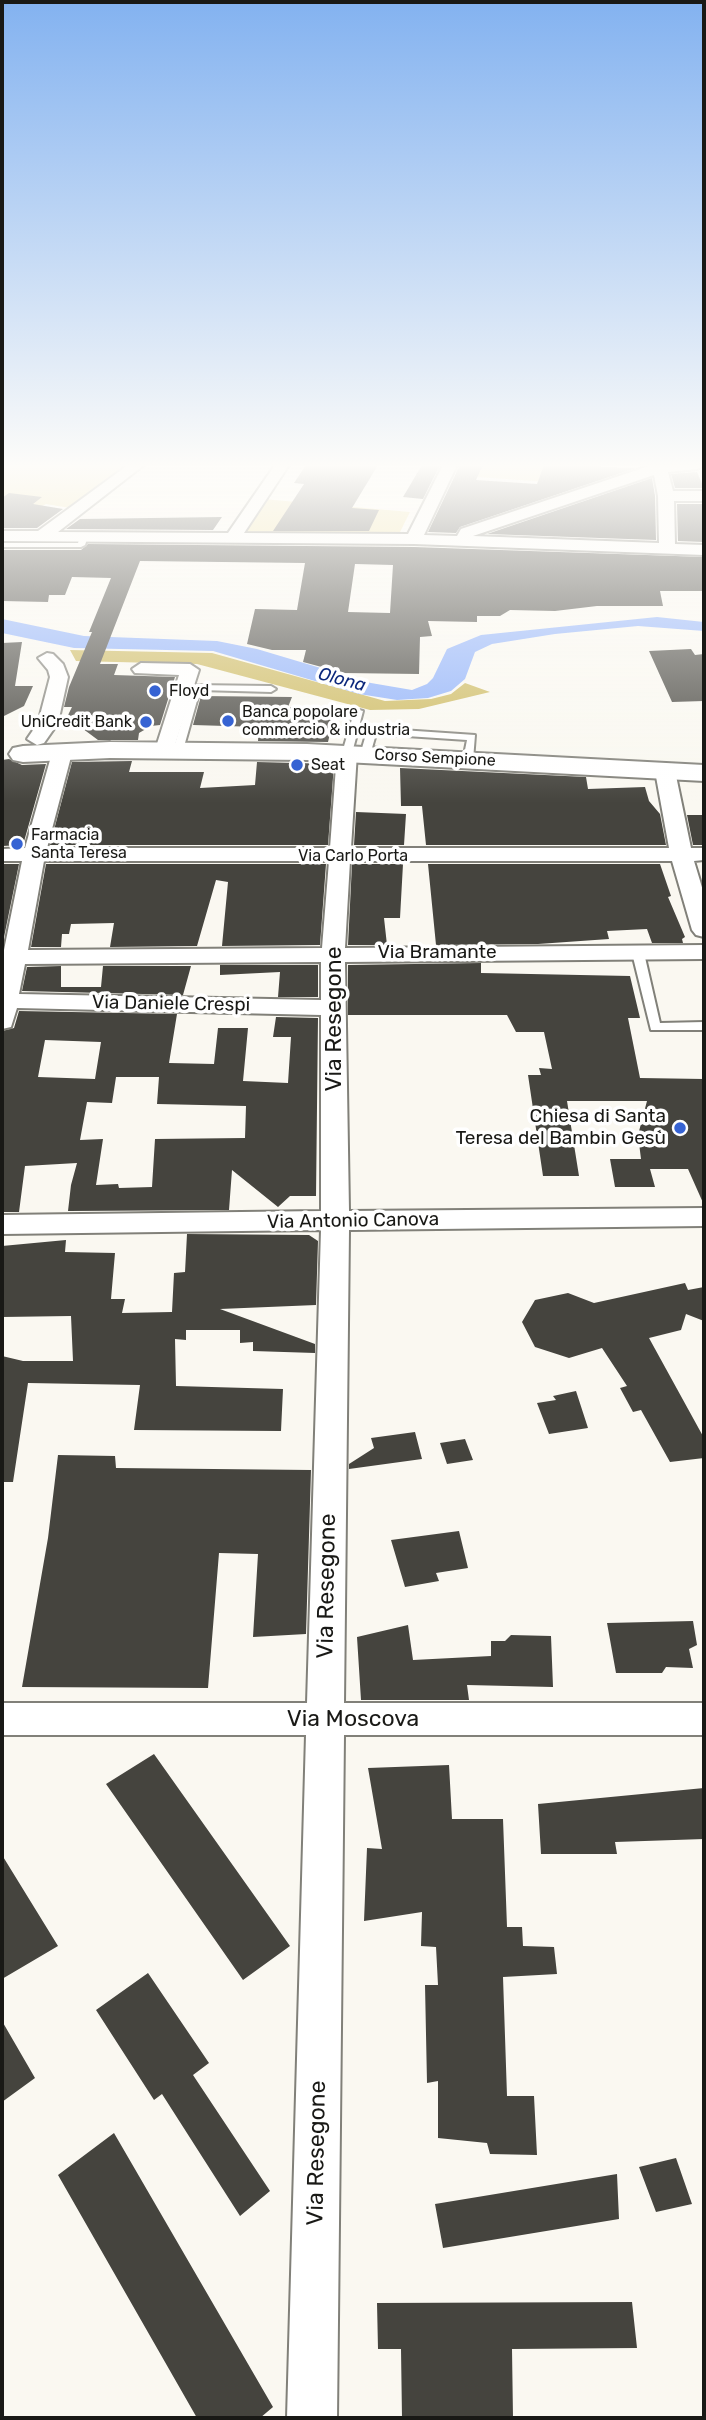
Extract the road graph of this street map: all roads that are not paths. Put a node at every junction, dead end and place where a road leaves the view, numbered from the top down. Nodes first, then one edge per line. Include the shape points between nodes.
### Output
1 (47, 658) dead end
2 (141, 669) dead end
3 (271, 689) dead end
4 (358, 711) dead end
5 (27, 744) edge
6 (172, 750) junction
7 (356, 754) junction
8 (665, 771) junction
9 (704, 773) edge
10 (681, 854) junction
11 (704, 854) edge
12 (2, 855) edge
13 (34, 855) junction
14 (340, 856) junction
15 (704, 930) edge
16 (704, 952) edge
17 (334, 953) junction
18 (638, 953) junction
19 (8, 957) edge
20 (334, 1008) junction
21 (5, 1012) edge
22 (704, 1026) edge
23 (704, 1217) edge
24 (335, 1221) junction
25 (2, 1224) edge
26 (2, 1719) edge
27 (324, 1719) junction
28 (704, 1719) edge
29 (312, 2418) edge

1 - 5 street via 59,677 48,723
2 - 6 street via 190,670
3 - 6 lane via 196,687
4 - 7 lane
5 - 6 main road, Corso Sempione
5 - 13 street
6 - 7 main road, Corso Sempione
7 - 8 main road, Corso Sempione
7 - 14 street, Via Resegone
8 - 9 main road, Corso Sempione
8 - 10 street
10 - 11 street, Via Carlo Porta
10 - 14 street, Via Carlo Porta
10 - 15 street
12 - 13 street, Via Carlo Porta
13 - 14 street, Via Carlo Porta
13 - 19 street
14 - 17 street, Via Resegone
16 - 18 street, Via Bramante
17 - 18 street, Via Bramante
17 - 19 street, Via Bramante
17 - 20 street, Via Resegone
18 - 22 lane via 655,1027
19 - 21 street
20 - 21 street, Via Daniele Crespi
20 - 24 street, Via Resegone
23 - 24 street, Via Antonio Canova
24 - 25 street, Via Antonio Canova
24 - 27 street, Via Resegone
26 - 27 street, Via Moscova
27 - 28 street, Via Moscova
27 - 29 street, Via Resegone

